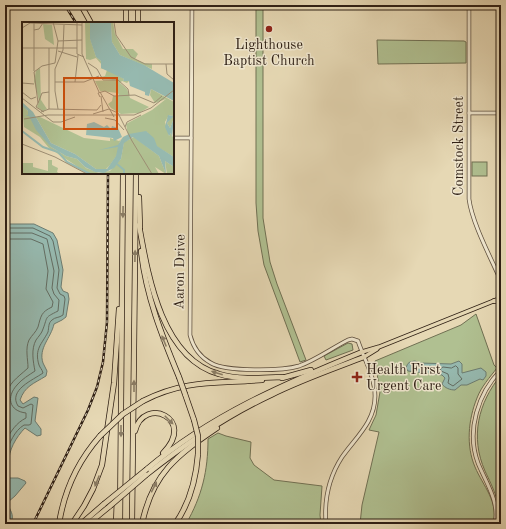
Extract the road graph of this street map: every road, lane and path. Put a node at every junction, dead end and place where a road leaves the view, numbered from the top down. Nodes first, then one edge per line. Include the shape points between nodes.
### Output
1 (81, 5) edge
2 (126, 5) edge
3 (138, 5) edge
4 (192, 5) edge
5 (469, 5) edge
6 (90, 22) edge
7 (126, 22) edge
8 (138, 22) edge
9 (469, 113) junction
10 (501, 113) edge
11 (174, 138) edge
12 (191, 138) junction
13 (123, 174) edge
14 (137, 174) edge
15 (137, 174) edge
16 (139, 225) junction
17 (122, 266) junction
18 (501, 281) edge
19 (501, 298) edge
20 (494, 301) junction
21 (501, 302) edge
22 (363, 354) junction
23 (328, 366) junction
24 (501, 370) edge
25 (283, 378) junction
26 (243, 409) junction
27 (133, 453) junction
28 (121, 454) junction
29 (147, 468) junction
30 (110, 506) junction
31 (59, 523) edge
32 (72, 524) edge
33 (81, 524) edge
34 (88, 524) edge
35 (92, 524) edge
36 (116, 524) edge
37 (120, 524) edge
38 (132, 524) edge
39 (142, 524) edge
40 (175, 524) edge
41 (326, 524) edge
42 (495, 524) edge

1 - 6 highway
2 - 7 highway
3 - 8 highway
4 - 12 street, Aaron Drive
5 - 9 street, Comstock Street
9 - 10 street
9 - 18 street, Comstock Street via 470,204
11 - 12 street
12 - 22 street, Aaron Drive via 189,331 199,354 218,366 274,370 305,363 352,339 358,341
13 -> 17 highway
14 - 16 highway
27 -> 15 highway
25 -> 16 highway via 224,375 206,369 189,358 176,340 160,307
40 -> 16 highway, bridge via 192,492 197,470 198,436 179,377 152,309 143,264
17 -> 28 highway
17 -> 32 highway via 114,383 103,457 93,489
19 - 20 main road
20 - 21 highway
20 - 22 main road
22 - 23 highway
22 - 26 highway
22 - 41 street via 373,382 374,406 368,424 343,456 332,477 326,504
23 - 25 highway
23 - 29 highway via 271,390 226,414
24 - 42 street via 483,395 474,431 478,462 495,504
25 - 31 highway, bridge via 198,383 171,389 143,401 118,418 85,455 64,499
26 - 30 highway, bridge via 189,442
39 -> 26 highway via 151,494 168,466 187,449
27 -> 29 highway via 135,432 141,419 147,414 154,413 170,418 175,436 170,446
27 - 38 highway
28 - 36 highway
28 - 37 highway
29 - 33 highway, bridge
30 - 34 highway
30 - 35 highway

